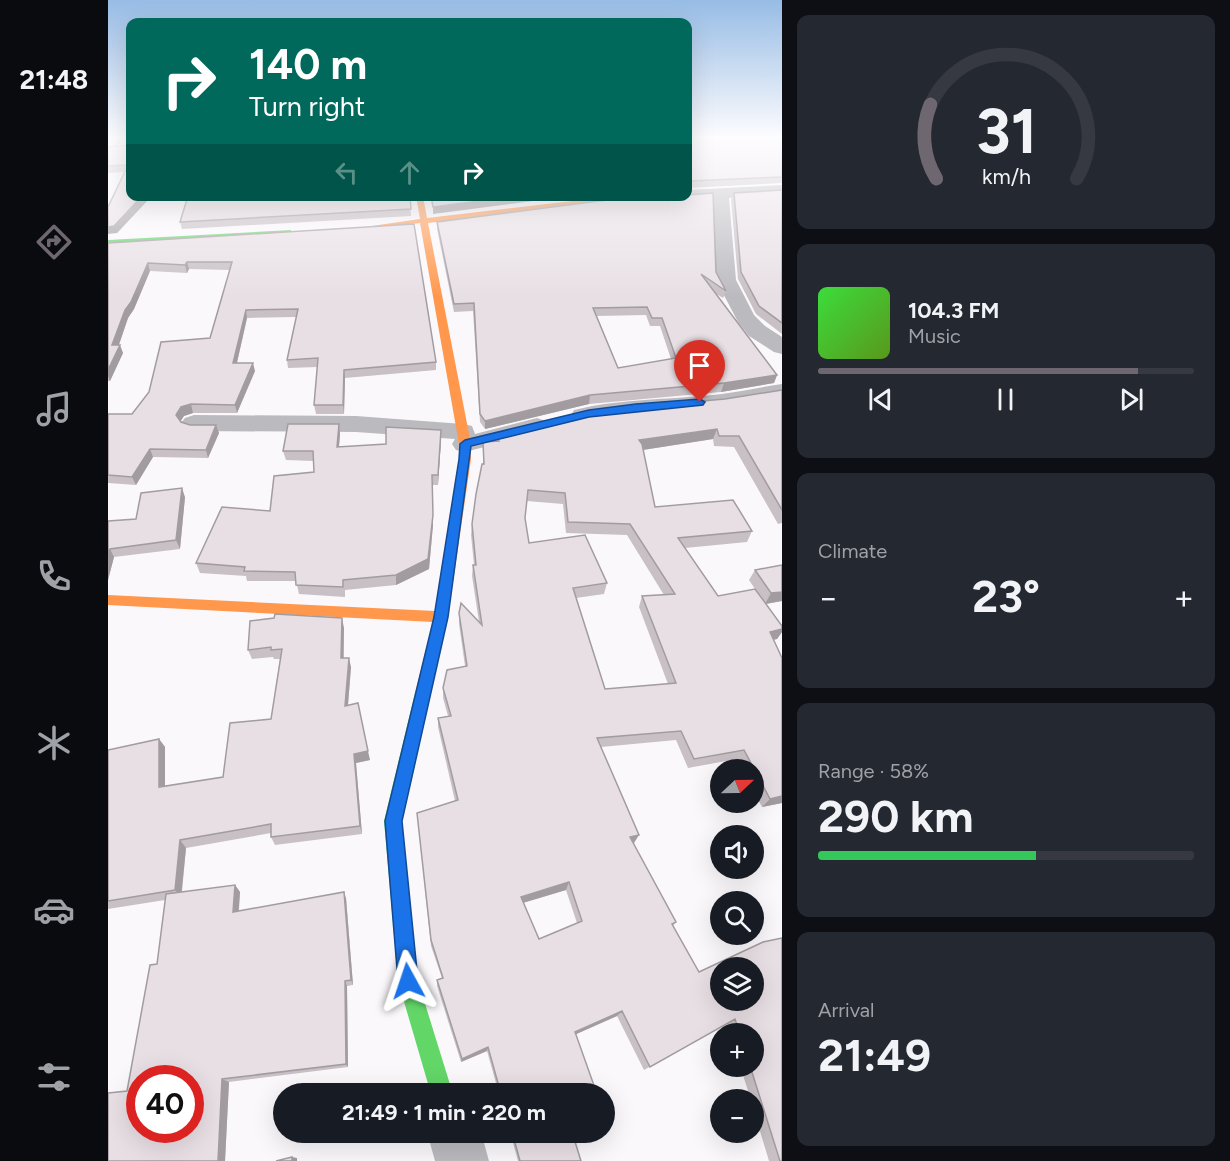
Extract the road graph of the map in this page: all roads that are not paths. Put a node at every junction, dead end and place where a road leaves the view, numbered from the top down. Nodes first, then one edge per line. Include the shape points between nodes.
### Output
1 (779, 190) edge
2 (722, 194) junction
3 (692, 195) edge
4 (421, 201) edge
5 (595, 201) edge
6 (425, 223) junction
7 (336, 230) edge
8 (301, 232) edge
9 (108, 242) edge
10 (782, 347) edge
11 (782, 391) edge
12 (194, 423) edge
13 (464, 438) junction
14 (108, 600) edge
15 (441, 617) junction
16 (439, 1083) edge
17 (457, 1143) edge
18 (462, 1161) edge

1 - 2 street
2 - 3 street
2 - 10 street via 726,280 745,318
4 - 6 street
5 - 6 street
6 - 7 street
6 - 13 street
8 - 9 street
11 - 13 street via 721,401 589,413
12 - 13 street via 356,424
13 - 15 street via 465,459
14 - 15 street
15 - 16 street via 393,821 408,981
17 - 18 street

